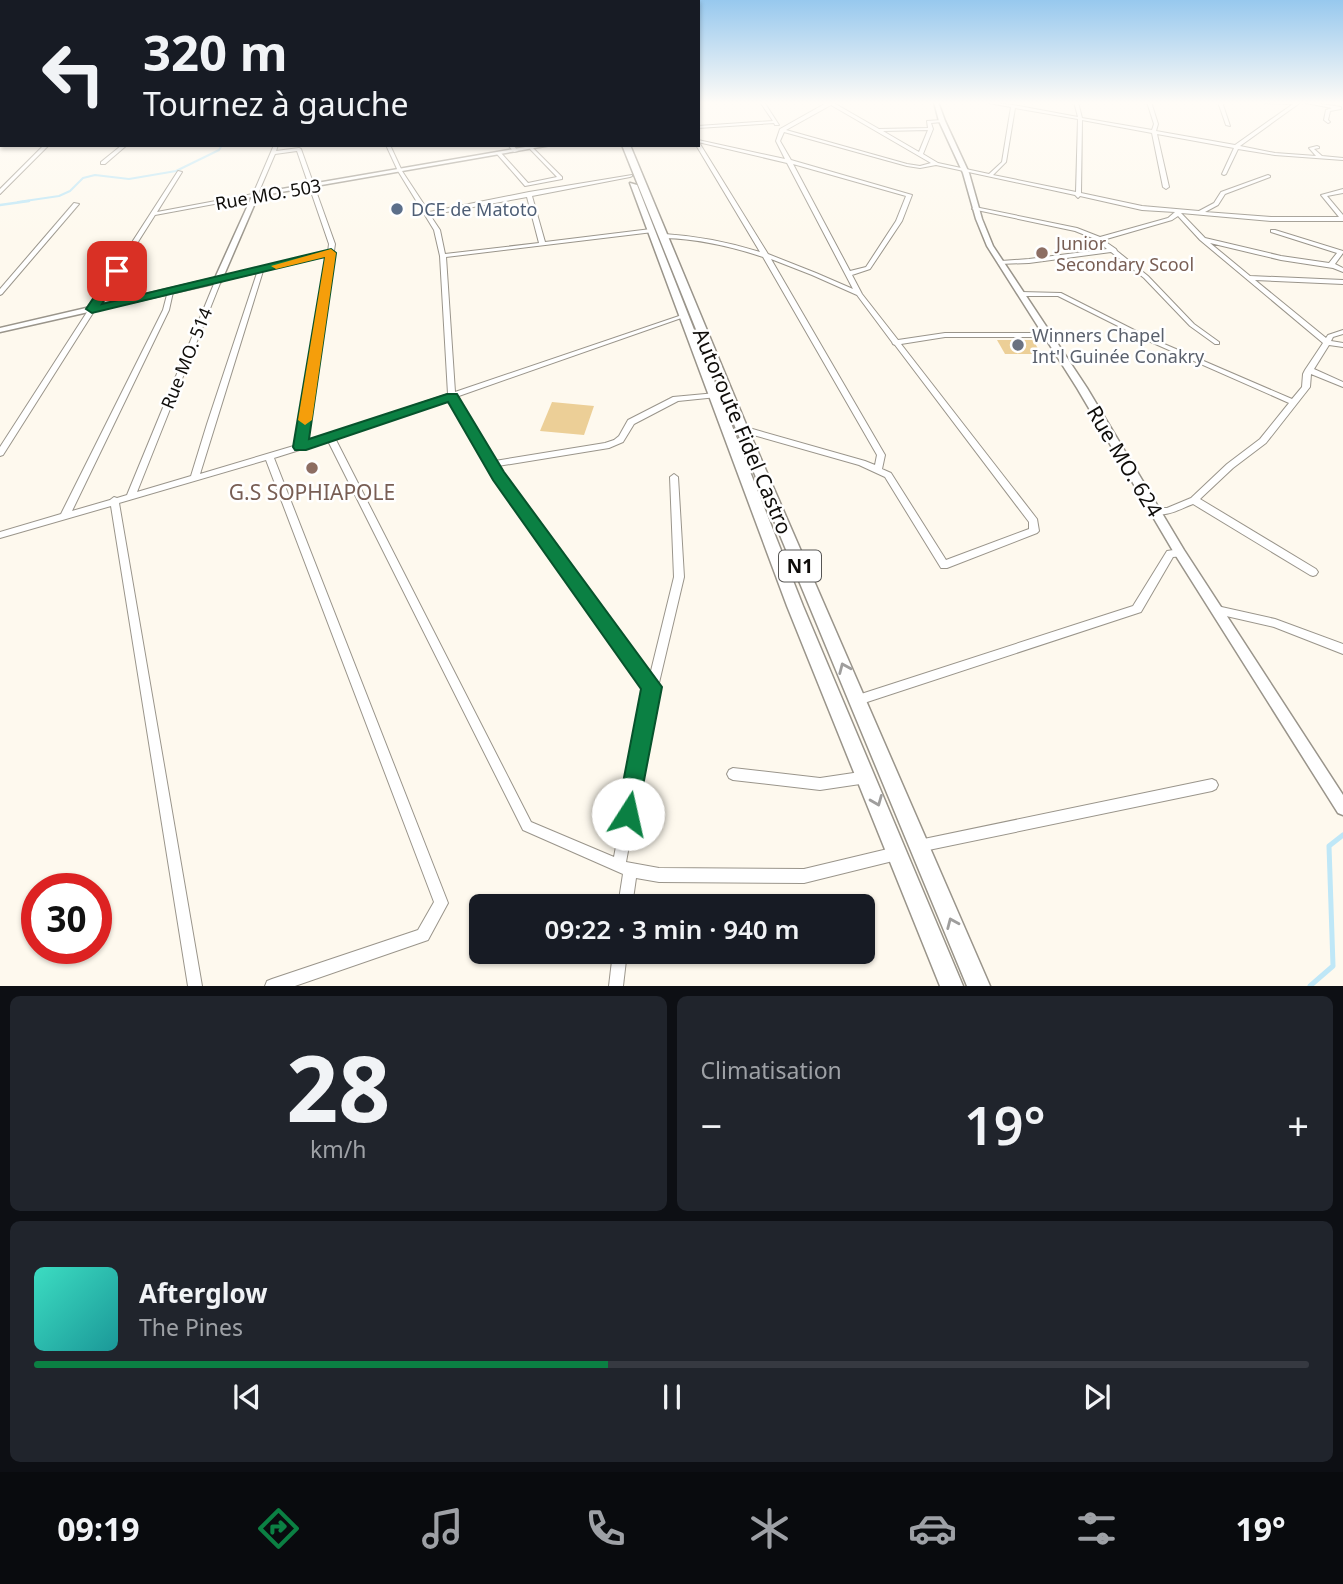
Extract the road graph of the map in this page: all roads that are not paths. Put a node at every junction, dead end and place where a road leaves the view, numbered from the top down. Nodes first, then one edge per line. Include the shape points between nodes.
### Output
1 (44, 148) edge
2 (121, 148) edge
3 (274, 148) edge
4 (389, 148) edge
5 (513, 148) edge
6 (532, 148) edge
7 (618, 148) edge
8 (627, 148) edge
9 (701, 148) edge
10 (723, 148) edge
11 (782, 148) edge
12 (846, 148) edge
13 (911, 148) edge
14 (923, 148) edge
15 (954, 148) edge
16 (1006, 148) edge
17 (1079, 148) edge
18 (1157, 148) edge
19 (1236, 148) edge
20 (1247, 148) edge
21 (1311, 148) edge
22 (272, 153) junction
23 (499, 154) junction
24 (921, 154) junction
25 (1320, 157) junction
26 (1343, 159) edge
27 (791, 162) junction
28 (103, 163) dead end
29 (936, 164) junction
30 (965, 170) junction
31 (400, 171) junction
32 (180, 172) dead end
33 (1224, 174) dead end
34 (630, 176) junction
35 (989, 176) junction
36 (1268, 176) dead end
37 (312, 186) junction
38 (1166, 187) dead end
39 (1343, 191) edge
40 (0, 192) edge
41 (529, 194) junction
42 (255, 195) junction
43 (1078, 196) junction
44 (76, 204) dead end
45 (975, 209) junction
46 (1178, 213) junction
47 (1199, 213) junction
48 (154, 214) junction
49 (428, 214) junction
50 (1343, 219) edge
51 (1273, 231) dead end
52 (657, 233) junction
53 (1100, 239) junction
54 (1202, 239) junction
55 (542, 243) junction
56 (1114, 250) junction
57 (331, 253) junction
58 (443, 256) junction
59 (767, 258) junction
60 (1001, 263) junction
61 (1331, 265) junction
62 (261, 269) junction
63 (1343, 270) edge
64 (850, 277) junction
65 (1249, 278) junction
66 (218, 280) junction
67 (829, 280) junction
68 (1343, 282) edge
69 (170, 292) junction
70 (0, 293) edge
71 (859, 294) junction
72 (1021, 294) junction
73 (92, 309) junction
74 (684, 316) junction
75 (0, 330) edge
76 (1343, 331) edge
77 (1048, 335) junction
78 (895, 343) junction
79 (1217, 343) dead end
80 (1327, 343) junction
81 (1343, 345) edge
82 (1309, 370) junction
83 (1343, 385) edge
84 (721, 395) junction
85 (452, 397) junction
86 (1293, 402) junction
87 (742, 429) junction
88 (330, 437) junction
89 (300, 447) junction
90 (0, 453) edge
91 (269, 456) junction
92 (493, 464) junction
93 (878, 470) junction
94 (195, 476) junction
95 (674, 477) dead end
96 (131, 495) junction
97 (114, 500) junction
98 (1194, 500) junction
99 (1154, 511) junction
100 (65, 515) junction
101 (0, 535) edge
102 (1180, 553) junction
103 (1313, 572) dead end
104 (1217, 610) junction
105 (1343, 649) edge
106 (652, 687) junction
107 (858, 700) junction
108 (733, 774) dead end
109 (867, 777) junction
110 (1212, 785) dead end
111 (1343, 808) edge
112 (919, 846) junction
113 (898, 854) junction
114 (624, 867) junction
115 (625, 894) edge
116 (619, 964) edge
117 (195, 985) edge
118 (272, 985) edge
119 (616, 985) edge
120 (952, 985) edge
121 (979, 985) edge

1 - 40 street
2 - 28 street
3 - 22 street, Rue MO. 514
4 - 31 street
5 - 23 street, Rue MO. 503
6 - 23 street via 560,178 527,185
7 - 34 highway, Autoroute Fidel Castro / N1
8 - 52 highway, Autoroute Fidel Castro / N1
9 - 59 street
10 - 27 street
11 - 27 street
12 - 29 street via 906,165
13 - 24 street
14 - 24 street
15 - 30 street, Rue MO. 624
16 - 35 street via 1004,162
17 - 43 street
18 - 38 street
19 - 33 street
20 - 25 street
21 - 25 street
22 - 37 street via 299,149
22 - 42 street, Rue MO. 514
23 - 31 street, Rue MO. 503
24 - 29 street
25 - 26 street
27 - 64 street
27 - 64 street via 909,195 899,221 868,268
29 - 30 street
30 - 35 street
30 - 45 street, Rue MO. 624
31 - 37 street, Rue MO. 503
31 - 49 street
32 - 48 street
34 - 41 street
34 - 52 highway, Autoroute Fidel Castro / N1
35 - 43 street
36 - 47 street via 1223,194
37 - 42 street, Rue MO. 503
37 - 57 street
39 - 50 street via 1324,195
41 - 49 street
41 - 55 street
42 - 48 street, Rue MO. 503
42 - 66 street, Rue MO. 514
43 - 46 street
44 - 70 street
45 - 53 street
45 - 60 street, Rue MO. 624
46 - 47 street
46 - 53 street
46 - 54 street
47 - 50 street
48 - 73 street
49 - 58 street
51 - 61 street via 1341,252
52 - 55 street
52 - 59 street via 690,236
52 - 74 highway, Autoroute Fidel Castro / N1
52 - 84 highway, Autoroute Fidel Castro / N1
53 - 56 street
54 - 61 street
54 - 65 street
55 - 58 street
56 - 60 street
56 - 79 street
57 - 62 street
57 - 89 street
58 - 85 street
59 - 67 street
59 - 93 street via 881,455
60 - 72 street, Rue MO. 624
61 - 63 street
62 - 66 street
62 - 94 street
64 - 67 street
64 - 71 street
65 - 68 street
65 - 80 street
66 - 69 street
66 - 96 street, Rue MO. 514
67 - 71 street
69 - 73 street
69 - 100 street via 166,310
71 - 78 street
72 - 77 street, Rue MO. 624
72 - 86 street via 1059,294
73 - 75 street
73 - 90 street
74 - 84 highway, Autoroute Fidel Castro / N1
74 - 85 street
76 - 80 street
77 - 78 street via 945,335
77 - 99 street, Rue MO. 624
78 - 93 street via 1034,521 1034,531 944,565 888,475
80 - 81 street
80 - 82 street
82 - 83 street
82 - 86 street via 1306,387
84 - 87 highway, Autoroute Fidel Castro / N1
84 - 92 street via 663,403 631,422 627,433 606,446
84 - 109 highway, Autoroute Fidel Castro / N1 via 795,606
85 - 88 street
85 - 92 street
86 - 98 street via 1263,441
87 - 93 street
107 -> 87 highway, Autoroute Fidel Castro / N1
88 - 89 street
88 - 114 street via 527,825
89 - 91 street
91 - 94 street
91 - 118 street via 441,903 423,935
92 - 106 street
94 - 96 street
95 - 106 street via 678,577
96 - 97 street
97 - 100 street
97 - 117 street
98 - 99 street
98 - 103 street
99 - 102 street, Rue MO. 624
100 - 101 street
102 - 104 street, Rue MO. 624
102 - 107 street via 1170,554 1137,609
104 - 105 street via 1275,624
104 - 111 street, Rue MO. 624
106 - 114 street
107 - 112 highway, Autoroute Fidel Castro / N1
108 - 109 street via 820,785
109 -> 113 highway, Autoroute Fidel Castro / N1
110 - 112 street
121 -> 112 highway, Autoroute Fidel Castro / N1
113 - 114 street via 804,876 659,875
113 - 120 highway, Autoroute Fidel Castro / N1
114 - 115 street
116 - 119 street

